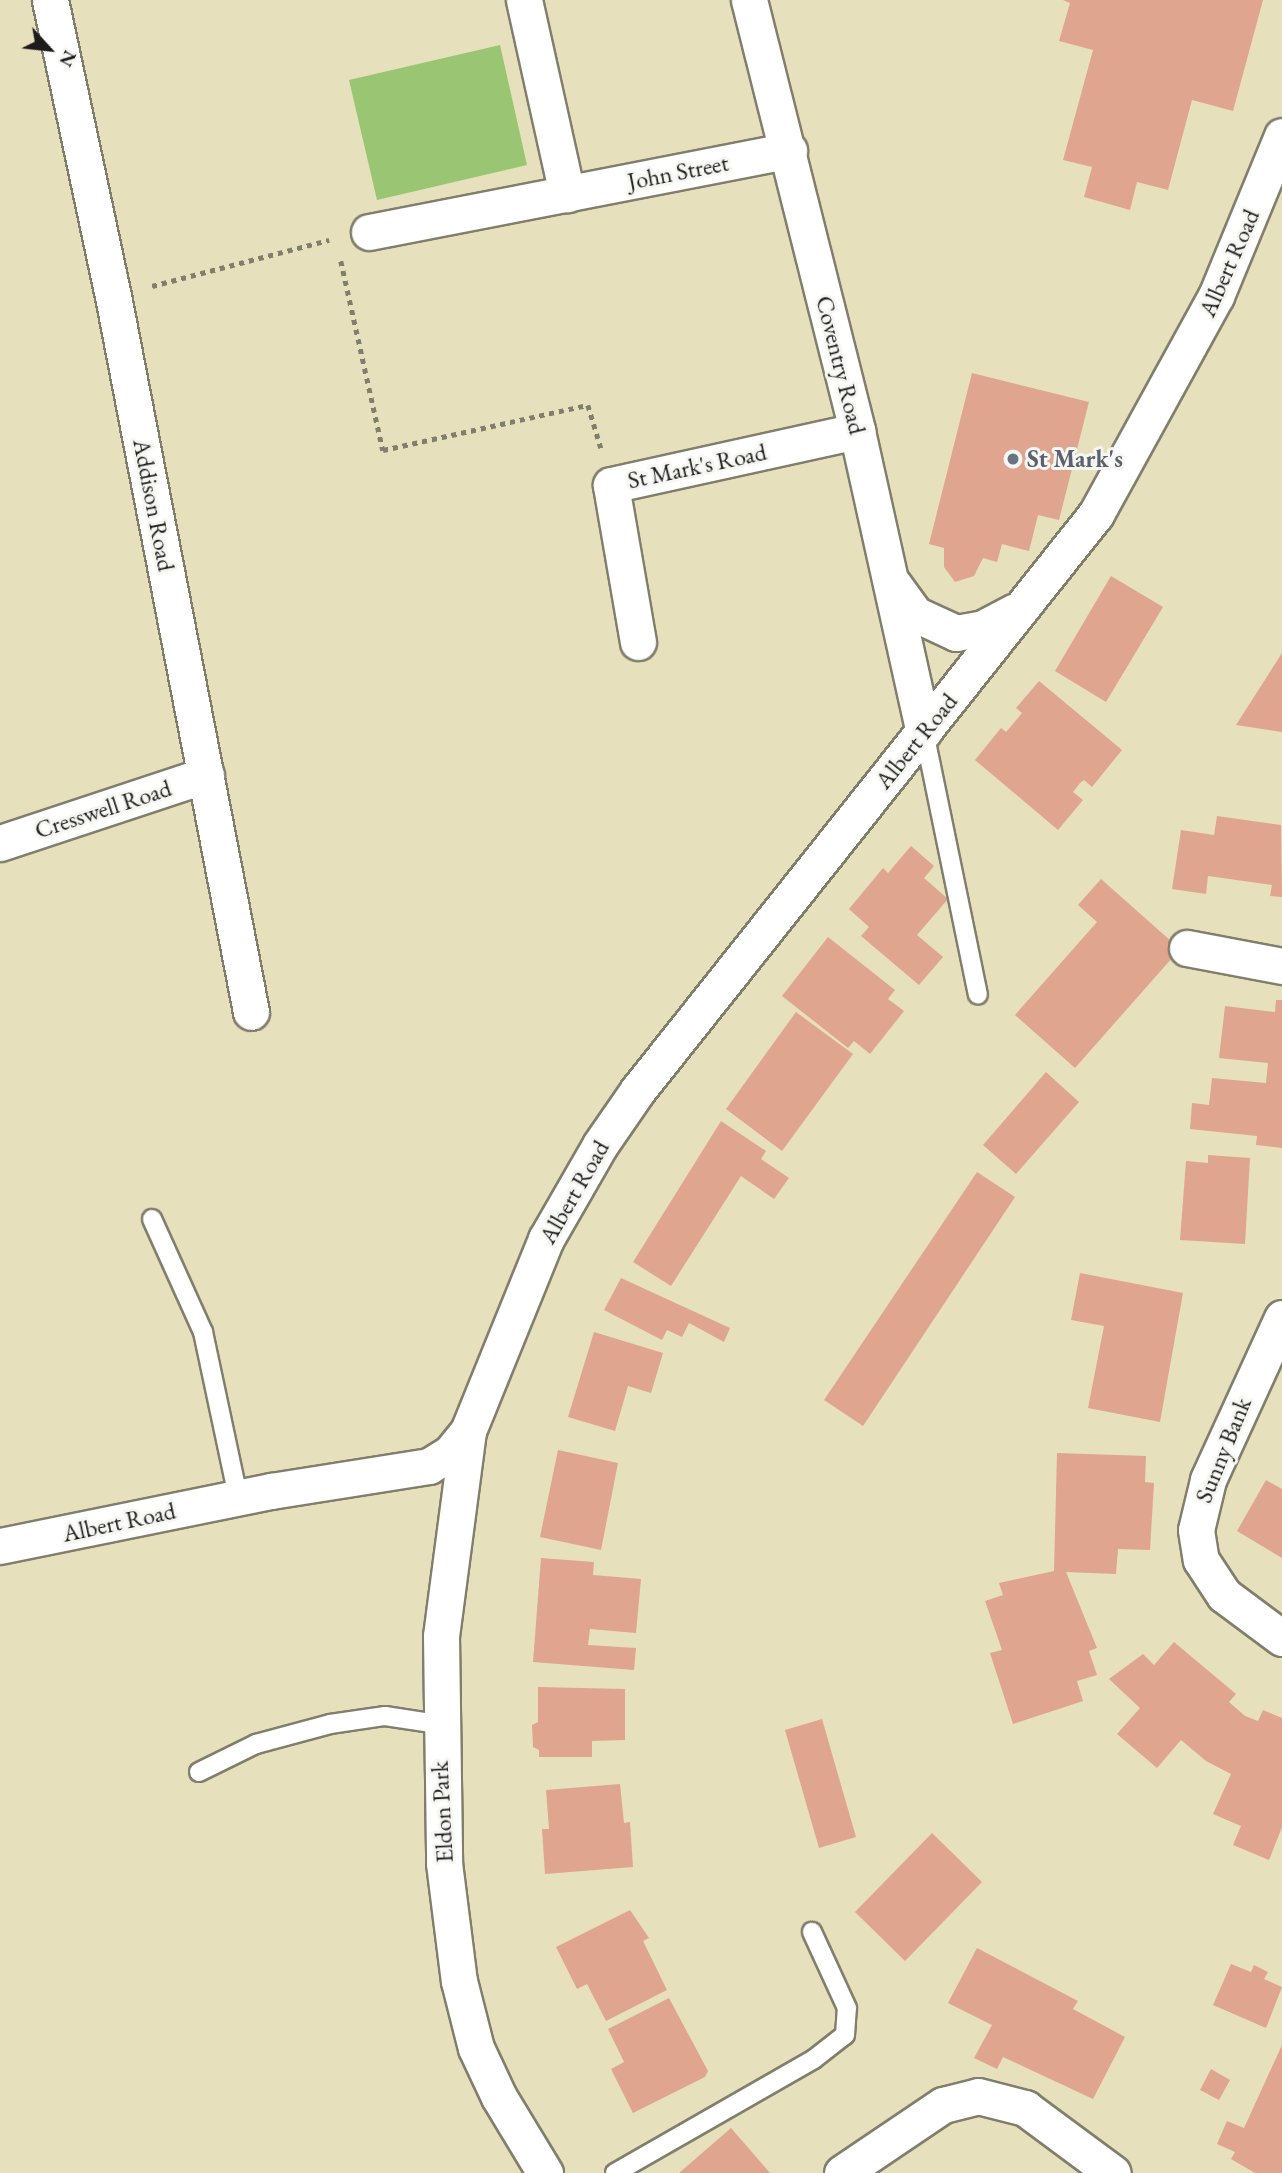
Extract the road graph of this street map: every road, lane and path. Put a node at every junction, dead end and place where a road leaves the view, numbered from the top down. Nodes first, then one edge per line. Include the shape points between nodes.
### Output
1 (50, 0) edge
2 (524, 0) edge
3 (749, 0) edge
4 (1282, 136) edge
5 (789, 150) junction
6 (567, 194) junction
7 (353, 235) joint
8 (339, 251) dead end
9 (113, 296) junction
10 (858, 431) junction
11 (611, 485) junction
12 (888, 570) junction
13 (1032, 597) junction
14 (638, 642) dead end
15 (924, 732) junction
16 (206, 775) junction
17 (0, 844) edge
18 (1187, 948) dead end
19 (1282, 966) edge
20 (978, 995) dead end
21 (251, 1012) dead end
22 (152, 1219) dead end
23 (1282, 1318) edge
24 (468, 1431) junction
25 (238, 1497) junction
26 (0, 1546) edge
27 (1282, 1638) edge
28 (438, 1724) junction
29 (199, 1772) dead end
30 (812, 1932) dead end
31 (545, 2173) edge
32 (615, 2173) edge
33 (842, 2173) edge
34 (1113, 2173) edge

1 - 9 street, Addison Road
2 - 6 street
3 - 5 street, Coventry Road
4 - 13 street, Albert Road via 1222,284 1149,424 1096,514
5 - 6 street, John Street
5 - 10 street, Coventry Road
6 - 7 street, John Street
7 - 9 path
8 - 11 path via 383,450 588,405
9 - 16 street, Addison Road
10 - 11 street, St Mark's Road
10 - 12 street, Coventry Road
11 - 14 street, St Mark's Road
12 - 13 street, Albert Road via 905,606 925,621 956,633 998,622
12 - 15 street, Coventry Road
13 - 15 street, Albert Road
15 - 20 lane
15 - 24 street, Albert Road via 646,1080 600,1145 546,1239
16 - 17 street, Cresswell Road
16 - 21 street, Addison Road
18 - 19 street
22 - 25 lane via 203,1332
23 - 27 street, Sunny Bank via 1208,1480 1196,1530 1201,1560 1218,1586 1241,1610
24 - 25 street, Albert Road via 451,1452 429,1466
24 - 28 street, Eldon Park via 445,1580
25 - 26 street, Albert Road
28 - 29 lane via 385,1716 330,1724 256,1744
28 - 31 street, Eldon Park via 444,1863 466,2014 487,2074
30 - 32 lane via 846,2008 845,2035 814,2059
33 - 34 street via 943,2105 978,2096 1025,2108

